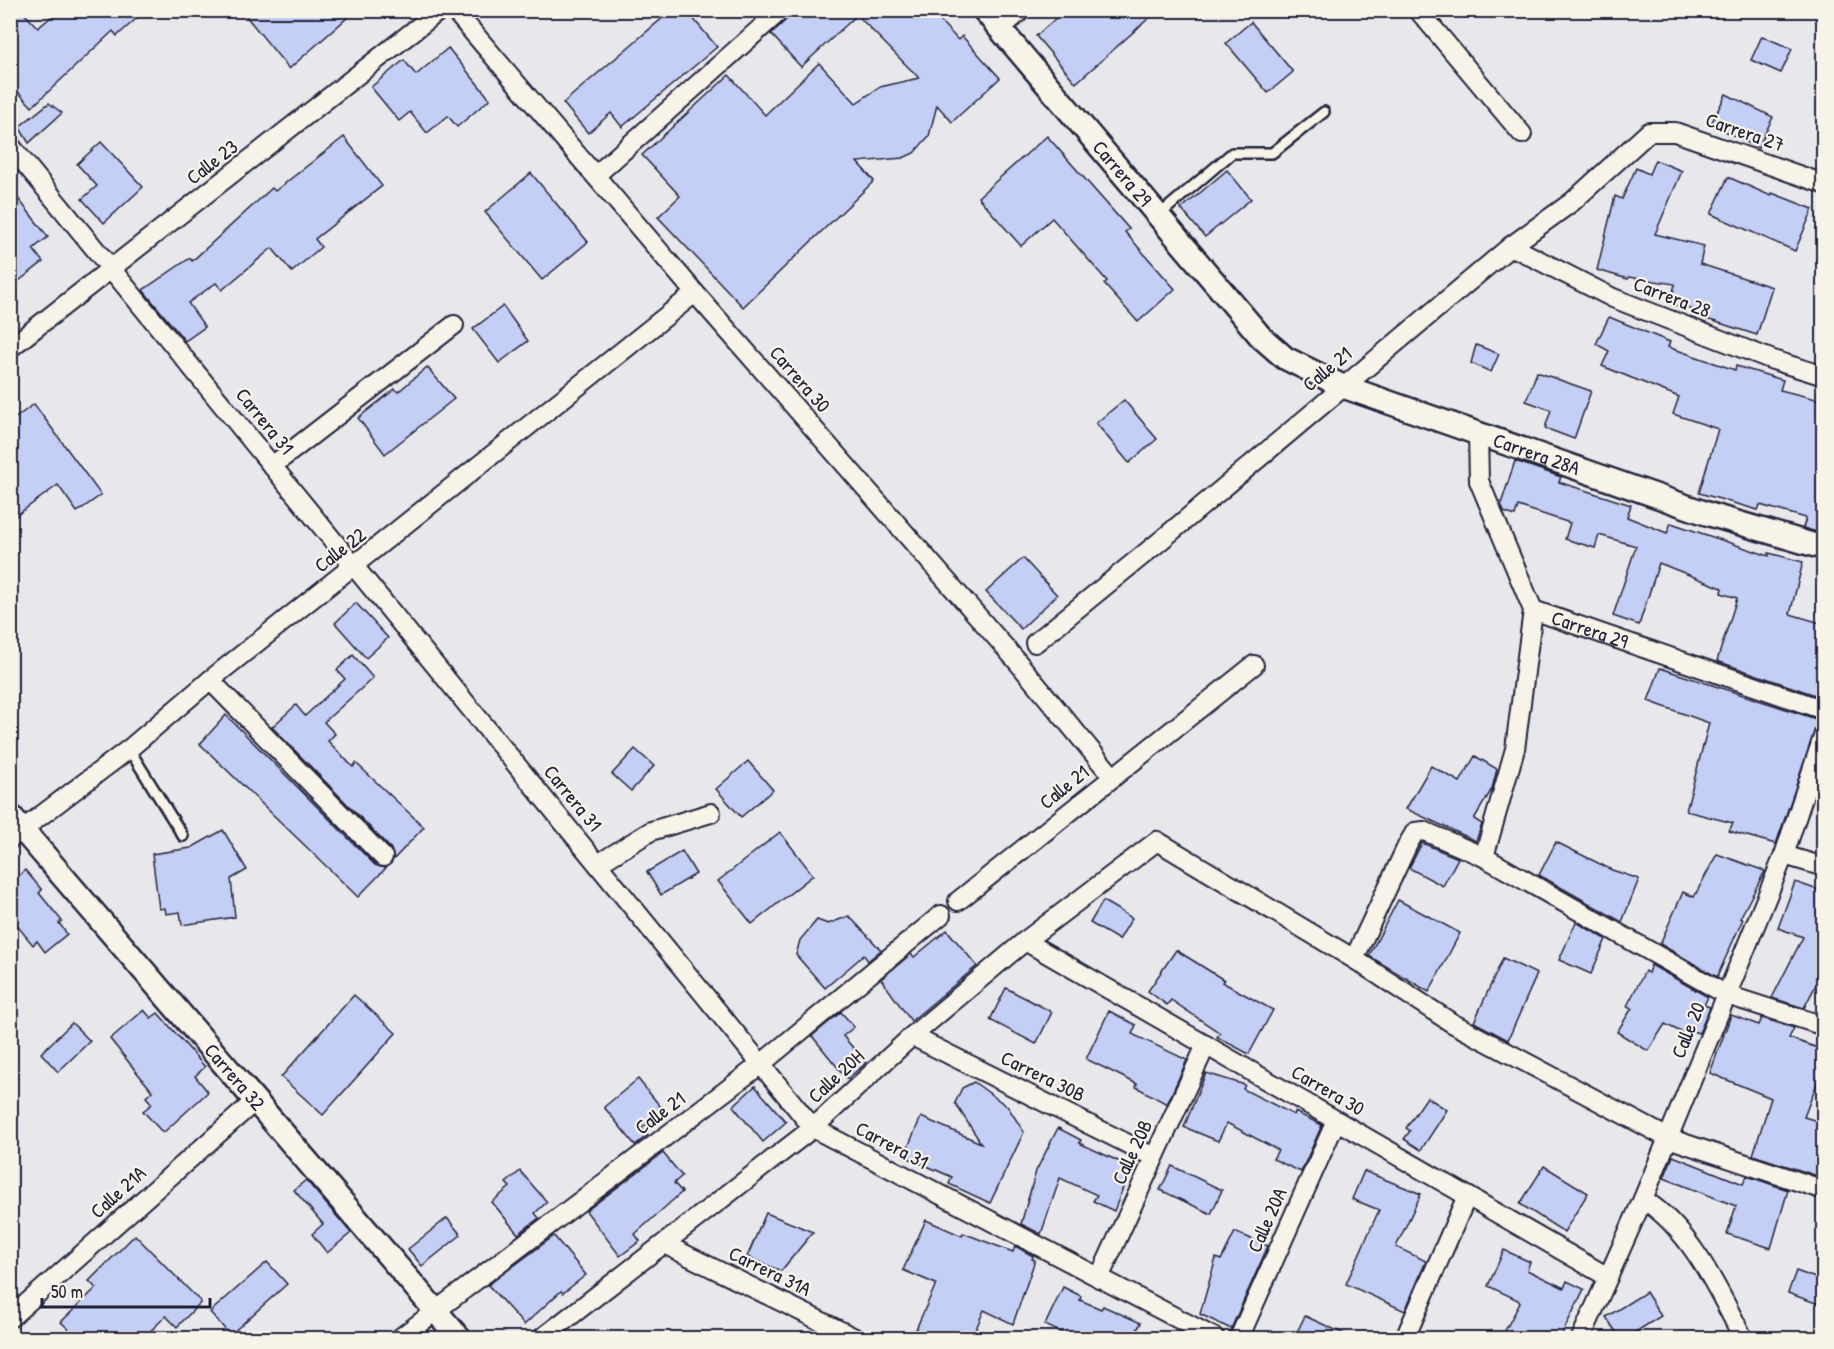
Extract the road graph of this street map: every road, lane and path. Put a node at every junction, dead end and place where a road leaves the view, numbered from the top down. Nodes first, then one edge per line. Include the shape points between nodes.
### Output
1 (441, 10) edge
2 (454, 10) edge
3 (781, 10) edge
4 (984, 10) edge
5 (1022, 10) edge
6 (1418, 10) edge
7 (1000, 29) junction
8 (1324, 112) dead end
9 (1649, 132) joint
10 (1522, 134) dead end
11 (10, 145) edge
12 (596, 175) junction
13 (1824, 184) edge
14 (1158, 216) junction
15 (1511, 246) junction
16 (113, 270) junction
17 (695, 293) junction
18 (454, 325) dead end
19 (1262, 337) joint
20 (10, 348) edge
21 (1824, 376) edge
22 (1342, 386) junction
23 (1478, 433) junction
24 (272, 466) junction
25 (1824, 548) edge
26 (355, 567) junction
27 (1533, 610) junction
28 (1035, 643) dead end
29 (1254, 664) dead end
30 (210, 680) junction
31 (1824, 710) edge
32 (1824, 734) edge
33 (129, 749) junction
34 (1113, 777) junction
35 (711, 813) dead end
36 (15, 828) edge
37 (183, 836) dead end
38 (1784, 855) junction
39 (383, 857) dead end
40 (1484, 857) junction
41 (598, 864) junction
42 (1824, 867) edge
43 (958, 901) dead end
44 (941, 915) dead end
45 (1025, 941) junction
46 (1354, 959) junction
47 (1727, 995) junction
48 (1824, 1026) edge
49 (912, 1036) junction
50 (1206, 1046) junction
51 (761, 1064) junction
52 (255, 1101) junction
53 (1336, 1120) junction
54 (813, 1128) junction
55 (1668, 1138) junction
56 (1154, 1157) junction
57 (1824, 1190) edge
58 (1467, 1196) junction
59 (1643, 1199) junction
60 (664, 1244) junction
61 (1099, 1278) junction
62 (1608, 1278) junction
63 (435, 1312) junction
64 (10, 1318) edge
65 (1584, 1336) edge
66 (400, 1338) edge
67 (459, 1338) edge
68 (542, 1338) edge
69 (855, 1338) edge
70 (1215, 1338) edge
71 (1239, 1338) edge
72 (1405, 1338) edge
73 (1743, 1338) edge

1 - 16 street, Calle 23
2 - 12 street, Carrera 30
3 - 12 street
4 - 7 street, Carrera 29
5 - 7 street
6 - 10 street
7 - 14 street, Carrera 29
8 - 14 lane via 1272,153 1232,153
9 - 13 street, Carrera 27 via 1675,132
9 - 15 street, Calle 21 via 1572,202
11 - 16 street, Carrera 31
12 - 17 street, Carrera 30
14 - 19 street, Carrera 29
15 - 21 street, Carrera 28 via 1613,298
15 - 22 street, Calle 21
16 - 20 street, Calle 23
16 - 24 street, Carrera 31
17 - 26 street, Calle 22
17 - 34 street, Carrera 30 via 1016,660
18 - 24 street
19 - 22 street, Carrera 28A via 1285,358
22 - 23 street, Carrera 28A
22 - 28 street, Calle 21
23 - 25 street, Carrera 28A via 1708,514
23 - 27 street, Carrera 29 via 1479,482
24 - 26 street, Carrera 31
26 - 30 street, Calle 22
26 - 41 street, Carrera 31
27 - 31 street, Carrera 29
27 - 40 street via 1515,748
29 - 34 street, Calle 21
30 - 33 street, Calle 22
30 - 39 street
32 - 38 street, Calle 20
33 - 36 street, Calle 22
33 - 37 lane
34 - 43 street, Calle 21
35 - 41 street via 651,831
36 - 52 street, Carrera 32
38 - 42 street
38 - 47 street, Calle 20
40 - 46 street via 1424,831 1415,832
40 - 47 street
41 - 51 street, Carrera 31
44 - 51 street, Calle 21
45 - 46 street, Calle 20H via 1157,841
45 - 49 street, Calle 20H
45 - 50 street, Carrera 30
46 - 55 street via 1452,1023
47 - 48 street
47 - 55 street, Calle 20
49 - 54 street, Calle 20H
49 - 56 street, Carrera 30B
50 - 53 street, Carrera 30
50 - 56 street, Calle 20B
51 - 54 street, Carrera 31
51 - 63 street, Calle 21
52 - 63 street, Carrera 32
52 - 64 street, Calle 21A
53 - 58 street, Carrera 30
53 - 71 street, Calle 20A
54 - 60 street, Calle 20H
54 - 61 street, Carrera 31
55 - 57 street
55 - 59 street, Calle 20
56 - 61 street, Calle 20B
58 - 62 street, Carrera 30
58 - 72 street
59 - 62 street, Calle 20
59 - 73 street via 1689,1245
60 - 68 street, Calle 20H
60 - 69 street, Carrera 31A
61 - 70 street, Carrera 31
62 - 65 street, Calle 20
63 - 66 street, Calle 21
63 - 67 street, Carrera 32

